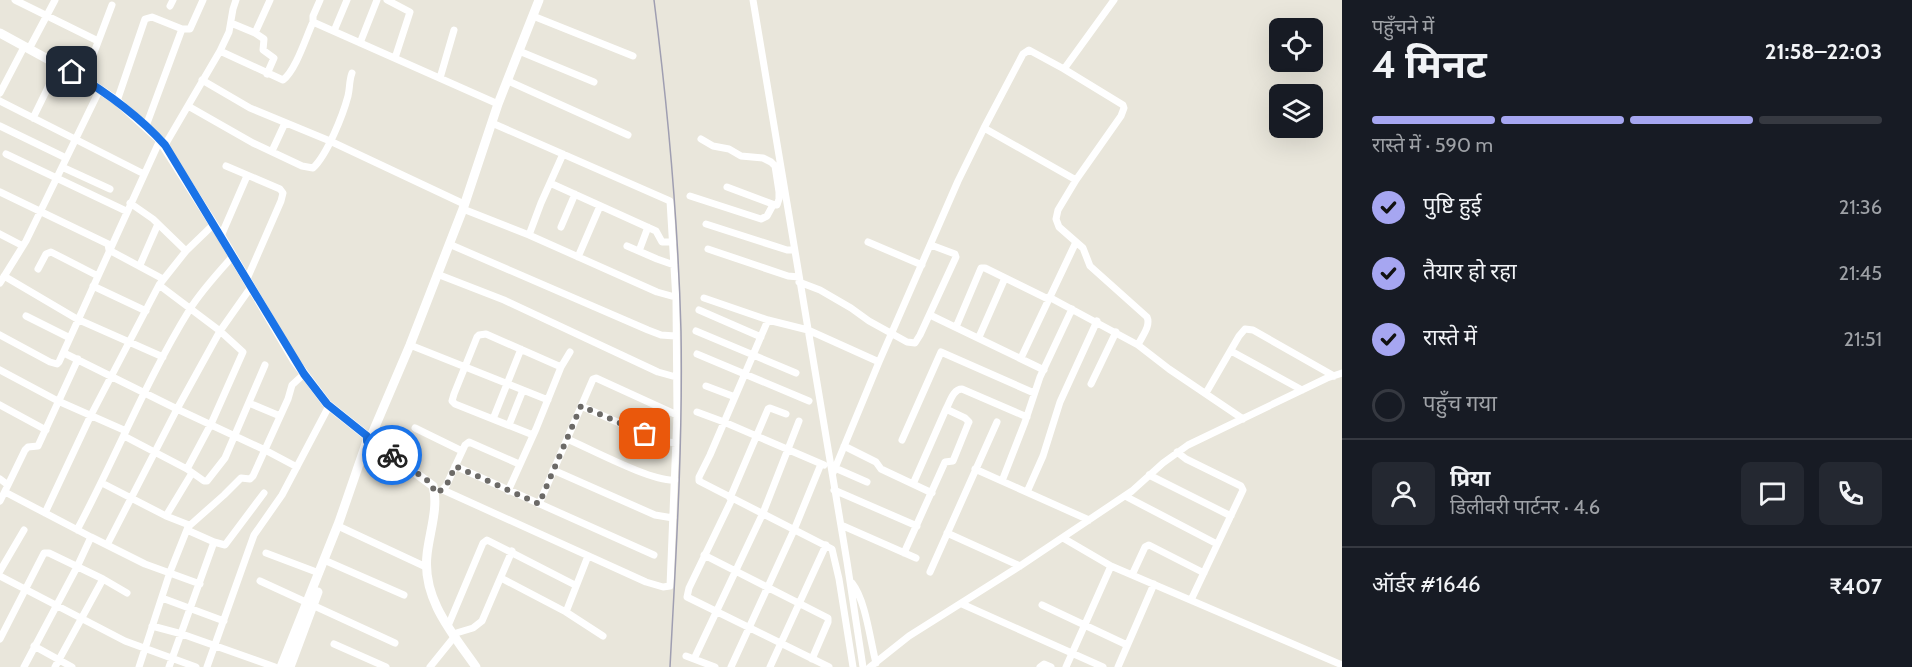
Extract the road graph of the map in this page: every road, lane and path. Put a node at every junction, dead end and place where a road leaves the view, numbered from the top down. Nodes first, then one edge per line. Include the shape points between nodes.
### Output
1 (15, 0) edge
2 (55, 0) edge
3 (203, 0) edge
4 (236, 0) edge
5 (270, 0) edge
6 (320, 0) edge
7 (347, 0) edge
8 (376, 0) edge
9 (387, 0) edge
10 (539, 0) edge
11 (753, 0) edge
12 (1113, 0) edge
13 (112, 5) dead end
14 (47, 16) junction
15 (533, 16) junction
16 (313, 22) junction
17 (231, 23) junction
18 (182, 29) junction
19 (453, 30) dead end
20 (334, 31) junction
21 (0, 33) edge
22 (255, 33) junction
23 (98, 41) junction
24 (360, 43) junction
25 (26, 48) junction
26 (220, 51) junction
27 (519, 51) junction
28 (633, 56) dead end
29 (395, 58) junction
30 (59, 65) junction
31 (1064, 69) junction
32 (352, 73) dead end
33 (267, 74) junction
34 (440, 78) junction
35 (84, 79) junction
36 (202, 80) junction
37 (508, 81) junction
38 (594, 82) dead end
39 (100, 89) junction
40 (0, 93) edge
41 (0, 101) edge
42 (117, 101) junction
43 (498, 104) junction
44 (188, 106) junction
45 (33, 118) junction
46 (285, 123) junction
47 (492, 123) junction
48 (0, 126) edge
49 (146, 126) junction
50 (984, 128) junction
51 (628, 135) dead end
52 (76, 139) junction
53 (701, 139) dead end
54 (331, 141) junction
55 (162, 143) junction
56 (273, 151) junction
57 (6, 154) dead end
58 (563, 154) junction
59 (66, 158) junction
60 (226, 166) dead end
61 (62, 167) junction
62 (144, 174) junction
63 (248, 176) junction
64 (57, 178) junction
65 (1076, 180) junction
66 (550, 183) junction
67 (727, 188) dead end
68 (110, 189) dead end
69 (0, 192) edge
70 (575, 194) junction
71 (690, 196) dead end
72 (781, 205) junction
73 (600, 206) junction
74 (128, 207) junction
75 (463, 207) junction
76 (41, 212) junction
77 (158, 224) junction
78 (214, 224) junction
79 (706, 224) dead end
80 (561, 226) dead end
81 (648, 227) junction
82 (0, 234) edge
83 (529, 235) junction
84 (221, 236) junction
85 (673, 242) junction
86 (868, 242) dead end
87 (1076, 242) junction
88 (449, 244) junction
89 (931, 245) junction
90 (22, 246) junction
91 (627, 246) dead end
92 (708, 249) dead end
93 (109, 250) junction
94 (791, 250) junction
95 (186, 251) junction
96 (639, 251) junction
97 (233, 256) junction
98 (578, 257) junction
99 (140, 265) junction
100 (674, 265) junction
101 (922, 265) junction
102 (38, 269) dead end
103 (437, 274) junction
104 (4, 276) junction
105 (98, 276) junction
106 (797, 278) junction
107 (1005, 278) junction
108 (161, 282) junction
109 (249, 283) junction
110 (0, 284) edge
111 (93, 286) junction
112 (675, 297) junction
113 (704, 298) dead end
114 (1048, 298) junction
115 (191, 308) junction
116 (1072, 309) junction
117 (699, 310) dead end
118 (146, 311) junction
119 (930, 315) junction
120 (26, 316) dead end
121 (77, 320) junction
122 (768, 320) junction
123 (1097, 321) junction
124 (956, 327) junction
125 (805, 330) junction
126 (220, 331) junction
127 (696, 331) dead end
128 (1116, 332) junction
129 (893, 333) junction
130 (0, 335) edge
131 (675, 336) junction
132 (761, 337) junction
133 (979, 337) junction
134 (70, 338) junction
135 (130, 342) junction
136 (410, 345) junction
137 (1138, 345) junction
138 (520, 349) junction
139 (1231, 351) junction
140 (570, 352) dead end
141 (64, 353) junction
142 (697, 354) dead end
143 (754, 354) junction
144 (163, 357) junction
145 (1020, 358) junction
146 (78, 359) junction
147 (879, 362) junction
148 (265, 365) dead end
149 (465, 366) junction
150 (561, 367) junction
151 (0, 370) edge
152 (1044, 370) junction
153 (796, 373) dead end
154 (1342, 373) edge
155 (304, 374) junction
156 (746, 374) junction
157 (111, 375) junction
158 (676, 376) junction
159 (1334, 376) junction
160 (507, 383) junction
161 (1091, 384) dead end
162 (706, 386) dead end
163 (523, 390) junction
164 (1302, 390) junction
165 (144, 392) junction
166 (1034, 393) junction
167 (1206, 393) junction
168 (735, 397) junction
169 (548, 400) junction
170 (58, 401) junction
171 (809, 401) dead end
172 (249, 403) junction
173 (0, 405) edge
174 (329, 406) junction
175 (581, 406) junction
176 (177, 409) junction
177 (946, 409) junction
178 (697, 412) dead end
179 (786, 414) dead end
180 (92, 415) junction
181 (677, 415) junction
182 (280, 416) junction
183 (1027, 417) junction
184 (493, 419) junction
185 (1243, 419) junction
186 (799, 421) dead end
187 (724, 422) junction
188 (997, 423) dead end
189 (211, 424) junction
190 (509, 425) junction
191 (415, 428) dead end
192 (46, 430) junction
193 (125, 434) junction
194 (235, 435) junction
195 (533, 435) junction
196 (757, 436) junction
197 (370, 439) junction
198 (567, 439) junction
199 (902, 440) dead end
200 (676, 443) junction
201 (844, 446) junction
202 (265, 450) junction
203 (788, 450) junction
204 (462, 451) junction
205 (156, 452) junction
206 (1177, 452) junction
207 (519, 464) junction
208 (455, 466) junction
209 (297, 467) junction
210 (828, 467) junction
211 (975, 469) junction
212 (553, 470) junction
213 (190, 471) junction
214 (1149, 475) junction
215 (0, 479) edge
216 (675, 480) junction
217 (1002, 481) junction
218 (867, 482) dead end
219 (102, 483) junction
220 (914, 484) junction
221 (6, 488) junction
222 (834, 490) junction
223 (439, 491) junction
224 (508, 491) junction
225 (1027, 492) junction
226 (264, 493) dead end
227 (932, 493) junction
228 (1125, 496) junction
229 (131, 498) junction
230 (731, 498) junction
231 (0, 501) edge
232 (539, 504) junction
233 (45, 513) junction
234 (764, 513) junction
235 (166, 516) junction
236 (1231, 516) junction
237 (673, 518) junction
238 (1089, 520) junction
239 (841, 525) junction
240 (917, 526) junction
241 (188, 527) junction
242 (340, 527) junction
243 (24, 530) dead end
244 (77, 530) junction
245 (794, 530) junction
246 (947, 533) junction
247 (91, 537) junction
248 (1063, 538) junction
249 (214, 542) junction
250 (1217, 544) junction
251 (107, 545) junction
252 (826, 545) junction
253 (512, 551) junction
254 (266, 553) dead end
255 (904, 553) junction
256 (654, 555) dead end
257 (704, 555) junction
258 (588, 556) junction
259 (916, 558) dead end
260 (327, 561) junction
261 (1020, 566) junction
262 (1111, 566) junction
263 (77, 567) junction
264 (426, 567) junction
265 (0, 571) edge
266 (170, 572) junction
267 (930, 572) dead end
268 (319, 573) junction
269 (736, 573) junction
270 (1204, 573) junction
271 (1132, 575) junction
272 (0, 576) edge
273 (501, 578) junction
274 (103, 579) junction
275 (260, 581) dead end
276 (850, 581) junction
277 (200, 584) junction
278 (1154, 584) junction
279 (575, 585) junction
280 (768, 588) junction
281 (26, 590) junction
282 (127, 593) dead end
283 (404, 595) dead end
284 (162, 598) junction
285 (1191, 600) junction
286 (800, 604) junction
287 (962, 604) junction
288 (310, 605) junction
289 (1042, 605) dead end
290 (57, 606) junction
291 (191, 608) junction
292 (566, 612) junction
293 (716, 612) junction
294 (81, 620) junction
295 (224, 621) junction
296 (304, 621) junction
297 (152, 626) junction
298 (1084, 626) junction
299 (749, 628) junction
300 (452, 632) junction
301 (182, 634) junction
302 (603, 636) dead end
303 (0, 639) edge
304 (395, 643) dead end
305 (334, 644) dead end
306 (781, 644) junction
307 (1127, 645) junction
308 (34, 646) junction
309 (215, 647) junction
310 (145, 648) junction
311 (1073, 652) junction
312 (686, 656) dead end
313 (172, 658) junction
314 (694, 659) junction
315 (812, 659) junction
316 (57, 664) edge
317 (873, 665) edge
318 (1342, 665) edge
319 (381, 666) edge
320 (24, 667) edge
321 (72, 667) edge
322 (138, 667) edge
323 (169, 667) edge
324 (196, 667) edge
325 (207, 667) edge
326 (274, 667) edge
327 (281, 667) edge
328 (290, 667) edge
329 (430, 667) edge
330 (477, 667) edge
331 (715, 667) edge
332 (731, 667) edge
333 (770, 667) edge
334 (829, 667) edge
335 (854, 667) edge
336 (863, 667) edge
337 (1040, 667) edge
338 (1051, 667) edge
339 (1066, 667) edge
340 (1103, 667) edge
341 (1118, 667) edge

1 - 14 street
2 - 14 street
3 - 18 street via 190,29
4 - 17 street
5 - 22 street
6 - 16 street
7 - 20 street
8 - 24 street
9 - 29 street via 410,13
10 - 15 street
11 - 72 street
12 - 31 street
13 - 23 street
14 - 23 street
14 - 25 street
15 - 27 street
15 - 28 street
16 - 20 street
16 - 33 street via 288,76 280,80
17 - 22 street
17 - 26 street
18 - 42 street via 152,17 145,19
18 - 49 street
19 - 34 street
20 - 24 street
21 - 25 street
22 - 33 street via 264,39 263,50 274,58
23 - 35 street
24 - 29 street
25 - 30 street
25 - 40 street
26 - 33 street
26 - 36 street
27 - 37 street
27 - 38 street
29 - 34 street
30 - 35 street
30 - 45 street
31 - 50 street via 1027,51
31 - 65 street via 1124,108
32 - 54 street via 349,93
34 - 43 street
35 - 39 street
36 - 44 street
36 - 46 street
37 - 43 street
37 - 51 street
39 - 42 street
39 - 52 street
41 - 45 street
42 - 49 street
43 - 47 street
44 - 55 street
44 - 56 street
45 - 52 street
46 - 54 street
46 - 56 street
47 - 58 street
47 - 75 street
48 - 59 street
49 - 55 street
50 - 65 street
50 - 89 street
52 - 59 street
52 - 62 street
53 - 72 street via 741,156 771,162
54 - 56 street via 313,168
54 - 75 street
55 - 62 street
55 - 78 street
57 - 64 street
58 - 66 street
58 - 85 street via 669,200
59 - 61 street
60 - 63 street
61 - 64 street
61 - 68 street
62 - 74 street
63 - 84 street
63 - 109 street via 281,190 283,195
64 - 74 street
64 - 76 street
65 - 87 street via 1056,217 1057,224
66 - 70 street
66 - 83 street
67 - 72 street
69 - 76 street
70 - 73 street
70 - 80 street
71 - 72 street via 761,219
72 - 94 street
73 - 81 street
73 - 98 street
74 - 77 street via 140,209
74 - 93 street
75 - 83 street
75 - 88 street
76 - 90 street
76 - 93 street via 108,244
77 - 95 street
77 - 99 street
78 - 84 street
78 - 95 street
79 - 94 street
81 - 85 street via 658,233 662,242
81 - 96 street
82 - 90 street
83 - 98 street
84 - 97 street
85 - 100 street
86 - 101 street
87 - 114 street
87 - 137 street via 1085,251 1090,266 1147,317 1148,327
88 - 103 street
88 - 131 street via 648,330
89 - 101 street
89 - 119 street via 956,257
90 - 104 street
91 - 96 street
92 - 106 street
93 - 99 street
93 - 105 street
94 - 106 street
95 - 108 street
96 - 100 street
97 - 109 street
97 - 115 street
98 - 112 street
99 - 108 street
100 - 112 street
101 - 129 street
102 - 105 street via 51,252
103 - 136 street
103 - 158 street via 504,300 658,372
104 - 110 street
104 - 121 street
105 - 111 street
106 - 125 street
106 - 129 street
107 - 114 street
107 - 124 street via 981,268
107 - 133 street
108 - 115 street
108 - 118 street
109 - 126 street
109 - 155 street
111 - 118 street
111 - 121 street
112 - 131 street
113 - 122 street
114 - 116 street
114 - 145 street
115 - 126 street
115 - 144 street
116 - 123 street
116 - 152 street
117 - 132 street
118 - 135 street
119 - 124 street
119 - 129 street via 915,343
120 - 134 street
121 - 134 street
121 - 135 street
122 - 125 street
122 - 132 street
123 - 128 street
123 - 225 street via 1064,391
124 - 133 street
125 - 147 street
125 - 210 street
126 - 176 street
126 - 189 street via 243,353
127 - 143 street
128 - 137 street
128 - 161 street
129 - 147 street
130 - 141 street via 54,364
131 - 158 street
132 - 143 street
133 - 145 street
134 - 141 street
135 - 144 street
135 - 157 street
136 - 149 street
136 - 197 street
137 - 167 street
138 - 149 street via 481,334
138 - 150 street
138 - 160 street
139 - 159 street via 1242,331 1248,328
139 - 164 street
139 - 167 street
140 - 150 street
141 - 146 street
142 - 156 street
143 - 153 street
143 - 156 street
144 - 165 street
145 - 152 street
146 - 157 street
146 - 170 street
147 - 201 street
148 - 172 street
149 - 160 street
149 - 184 street via 453,403
150 - 169 street
151 - 170 street
152 - 166 street
154 - 159 street
155 - 174 street
155 - 182 street via 292,385
156 - 168 street
156 - 171 street
157 - 165 street
157 - 180 street
158 - 181 street
159 - 164 street
160 - 163 street
160 - 184 street
162 - 168 street
163 - 169 street
163 - 190 street
164 - 185 street
165 - 176 street
165 - 193 street
166 - 183 street
166 - 199 street via 940,352
167 - 185 street
168 - 187 street
169 - 195 street
170 - 180 street
170 - 192 street
172 - 182 street
172 - 194 street
173 - 192 street
174 - 197 street
174 - 209 street
175 - 181 street via 596,378
175 - 198 street
175 - 200 street via 660,441
176 - 189 street
176 - 205 street
177 - 183 street via 960,388
177 - 220 street
177 - 227 street via 965,418 968,424 953,461 945,462
178 - 187 street
179 - 196 street via 768,409
180 - 193 street
180 - 233 street
181 - 200 street
182 - 202 street
183 - 217 street
184 - 190 street
185 - 206 street
186 - 203 street
187 - 196 street
187 - 230 street via 699,479
188 - 211 street
189 - 194 street
189 - 213 street
190 - 195 street
191 - 204 street
192 - 221 street via 38,446 25,450
193 - 205 street
193 - 219 street
194 - 202 street
194 - 213 street via 225,458 207,481
195 - 207 street
196 - 203 street
196 - 230 street
197 - 223 street
197 - 242 street via 355,495
198 - 212 street
198 - 216 street via 644,473
200 - 216 street
201 - 210 street
201 - 220 street
202 - 209 street
202 - 241 street via 251,479 241,478
203 - 210 street
203 - 234 street
204 - 207 street via 470,442
204 - 208 street
205 - 213 street
205 - 229 street
206 - 214 street
206 - 236 street via 1241,486 1242,493
207 - 224 street
208 - 223 street
208 - 224 street
209 - 295 street via 254,535
210 - 218 street
210 - 222 street
210 - 245 street
211 - 217 street
211 - 246 street
212 - 232 street
212 - 237 street via 655,515
213 - 235 street
214 - 228 street
214 - 236 street
215 - 221 street
216 - 237 street
217 - 225 street
219 - 229 street
219 - 244 street
220 - 227 street
221 - 231 street
221 - 233 street
222 - 239 street
222 - 240 street
223 - 258 street
223 - 264 street
224 - 232 street
225 - 238 street
226 - 249 street via 225,545
227 - 240 street
228 - 238 street
228 - 250 street
229 - 235 street
229 - 251 street
230 - 234 street
230 - 257 street
232 - 256 street
233 - 244 street
234 - 245 street
234 - 269 street
235 - 241 street
236 - 250 street
237 - 258 street via 669,587 646,582
238 - 248 street
239 - 255 street
239 - 276 street
240 - 255 street
241 - 249 street
241 - 266 street
242 - 260 street
242 - 264 street
243 - 265 street
244 - 247 street
245 - 252 street
245 - 280 street
246 - 261 street
246 - 267 street
247 - 251 street
247 - 263 street
248 - 261 street
248 - 262 street
249 - 277 street
250 - 270 street
251 - 266 street
252 - 286 street
252 - 335 street via 834,552
253 - 273 street
253 - 279 street
253 - 300 street via 484,541
254 - 268 street
255 - 259 street
257 - 269 street
257 - 293 street via 687,596
258 - 279 street
260 - 268 street
260 - 283 street
260 - 288 street
261 - 287 street
262 - 271 street
262 - 298 street
263 - 274 street
263 - 281 street via 44,553
263 - 290 street
264 - 300 street via 442,618
266 - 277 street
266 - 284 street
268 - 288 street
269 - 280 street
269 - 293 street
270 - 271 street via 1149,545
270 - 285 street
271 - 278 street
272 - 281 street
273 - 292 street
273 - 300 street via 482,621 473,628
274 - 282 street
274 - 294 street
275 - 288 street
276 - 317 street via 863,604
276 - 336 street
277 - 291 street
278 - 285 street
278 - 307 street
279 - 292 street
280 - 286 street
280 - 299 street
281 - 290 street
281 - 303 street
284 - 291 street
284 - 297 street
285 - 318 street
286 - 306 street
286 - 315 street via 828,619
287 - 311 street
287 - 317 street via 909,636
288 - 296 street
288 - 304 street
289 - 298 street
290 - 294 street
290 - 308 street
291 - 295 street
291 - 301 street
292 - 302 street
293 - 299 street
293 - 314 street
294 - 310 street
294 - 316 street
295 - 309 street
296 - 327 street
296 - 328 street
297 - 301 street
297 - 310 street
298 - 307 street
298 - 311 street
299 - 306 street
299 - 332 street
300 - 329 street
300 - 330 street
301 - 309 street
301 - 313 street
305 - 319 street
306 - 315 street
306 - 333 street
307 - 341 street
308 - 316 street
308 - 320 street
309 - 325 street
309 - 326 street
310 - 313 street
310 - 322 street
311 - 339 street
311 - 340 street
312 - 314 street
313 - 323 street
313 - 324 street
314 - 331 street
315 - 334 street
316 - 321 street
337 - 338 street

